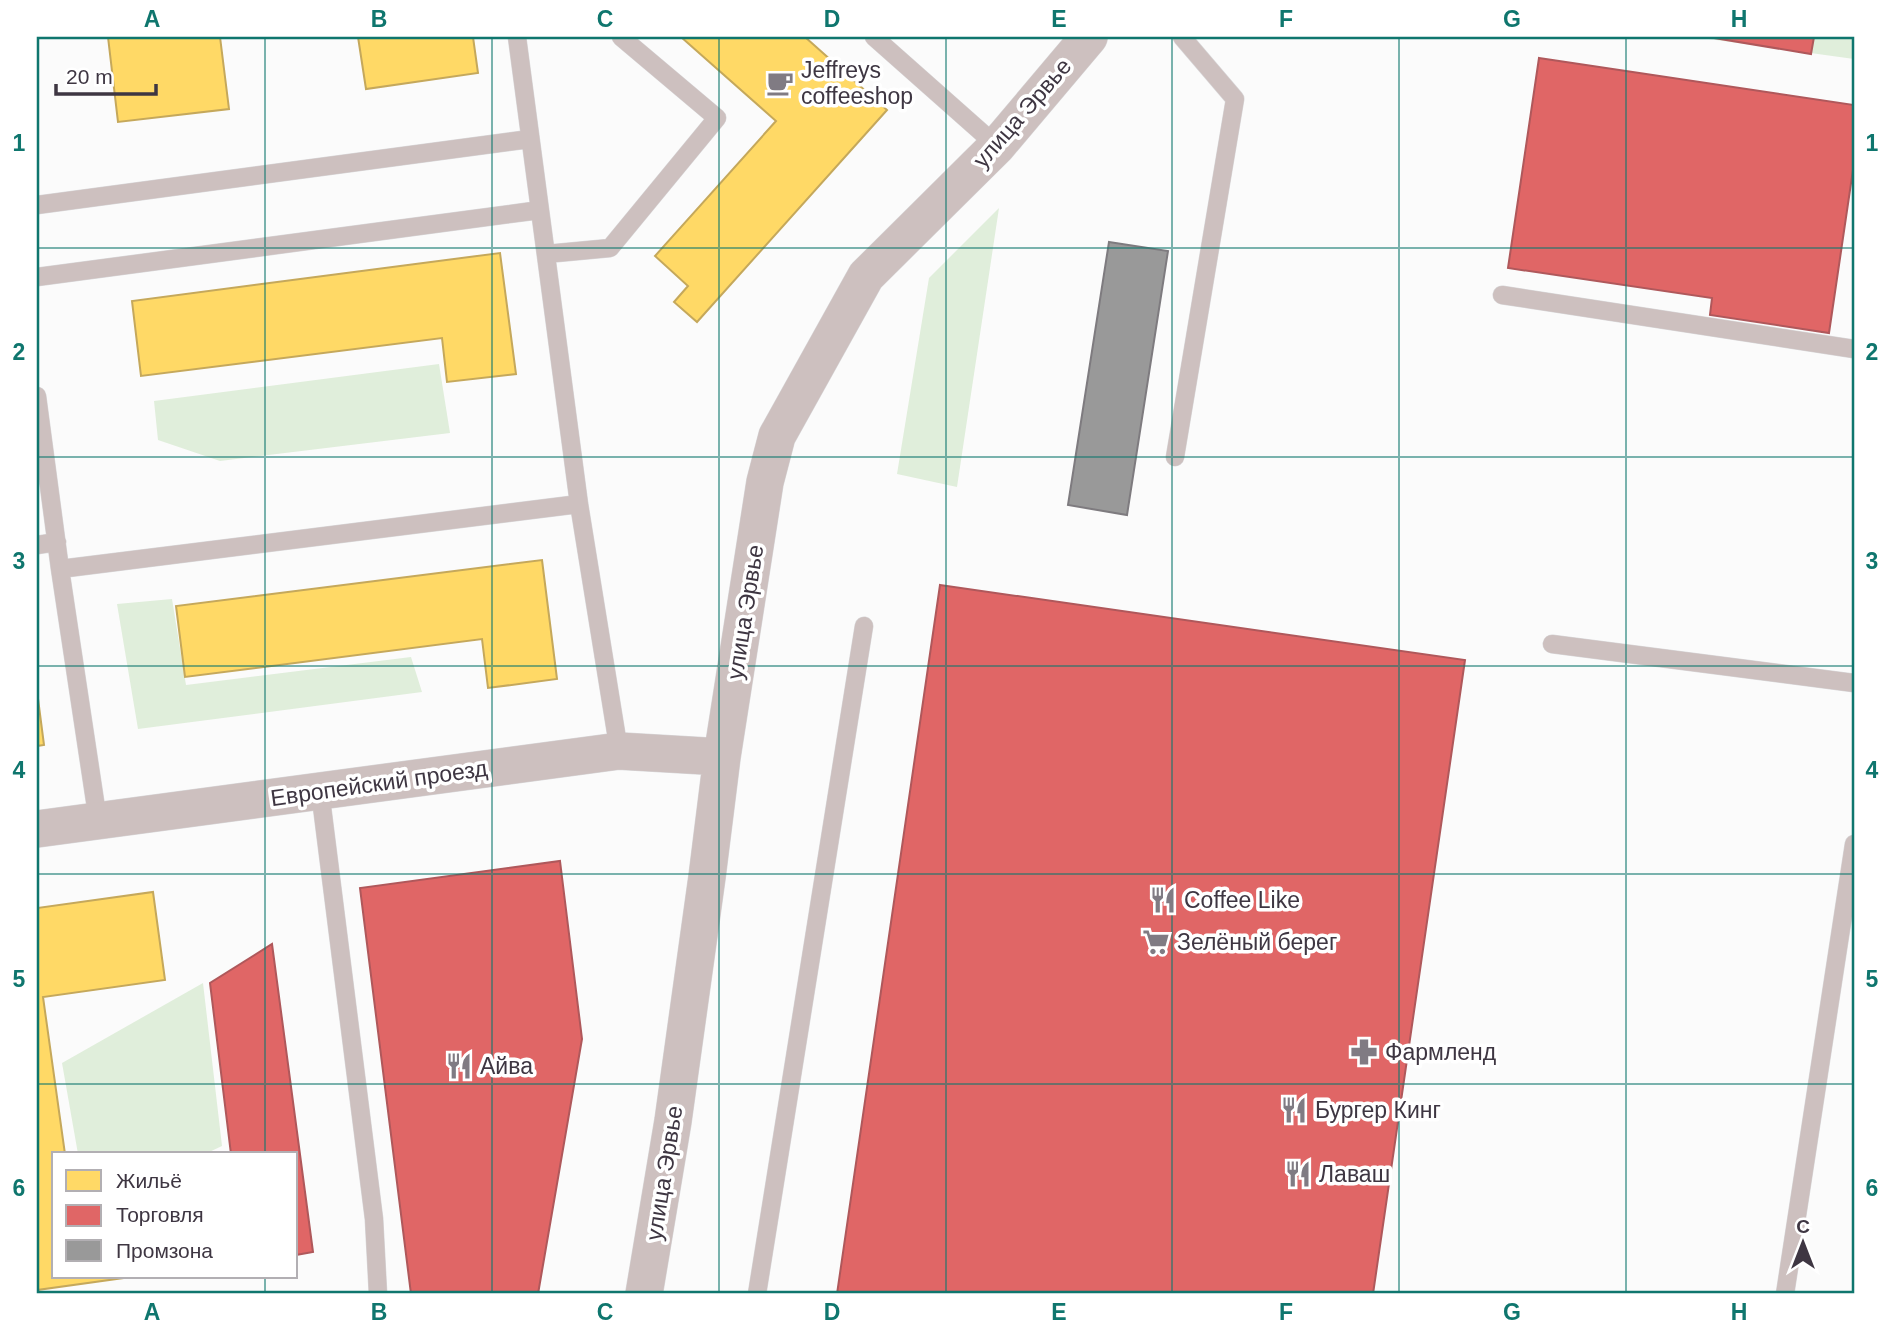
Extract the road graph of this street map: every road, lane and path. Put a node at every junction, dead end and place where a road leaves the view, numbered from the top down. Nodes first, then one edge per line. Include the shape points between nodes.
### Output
1 (517, 37) edge
2 (621, 37) edge
3 (874, 37) edge
4 (1089, 37) edge
5 (1182, 37) edge
6 (530, 139) junction
7 (997, 146) junction
8 (37, 205) edge
9 (540, 209) junction
10 (546, 254) junction
11 (37, 277) edge
12 (1502, 295) dead end
13 (1854, 349) edge
14 (37, 396) edge
15 (1175, 457) dead end
16 (579, 504) junction
17 (57, 542) junction
18 (37, 545) edge
19 (60, 569) junction
20 (864, 626) dead end
21 (1552, 644) dead end
22 (1854, 683) edge
23 (619, 751) junction
24 (722, 757) junction
25 (320, 791) junction
26 (98, 821) junction
27 (37, 829) edge
28 (1854, 844) edge
29 (379, 1294) edge
30 (644, 1294) edge
31 (757, 1294) edge
32 (1785, 1294) edge

1 - 6 lane
2 - 10 lane via 717,118 610,248
3 - 7 lane
4 - 7 street, улица Эрвье
5 - 15 lane via 1235,99
6 - 8 lane
6 - 9 lane
7 - 24 street, улица Эрвье via 866,276 777,436 765,482
9 - 10 lane
9 - 11 lane
10 - 16 lane
12 - 13 lane
14 - 17 lane
16 - 19 lane
16 - 23 lane
17 - 18 lane
17 - 19 lane
19 - 26 lane
20 - 31 lane
21 - 22 lane
23 - 24 street, Европейский проезд
23 - 25 street, Европейский проезд
24 - 30 street, улица Эрвье via 673,1121
25 - 26 street, Европейский проезд
25 - 29 lane via 374,1219
26 - 27 street, Европейский проезд
28 - 32 lane

